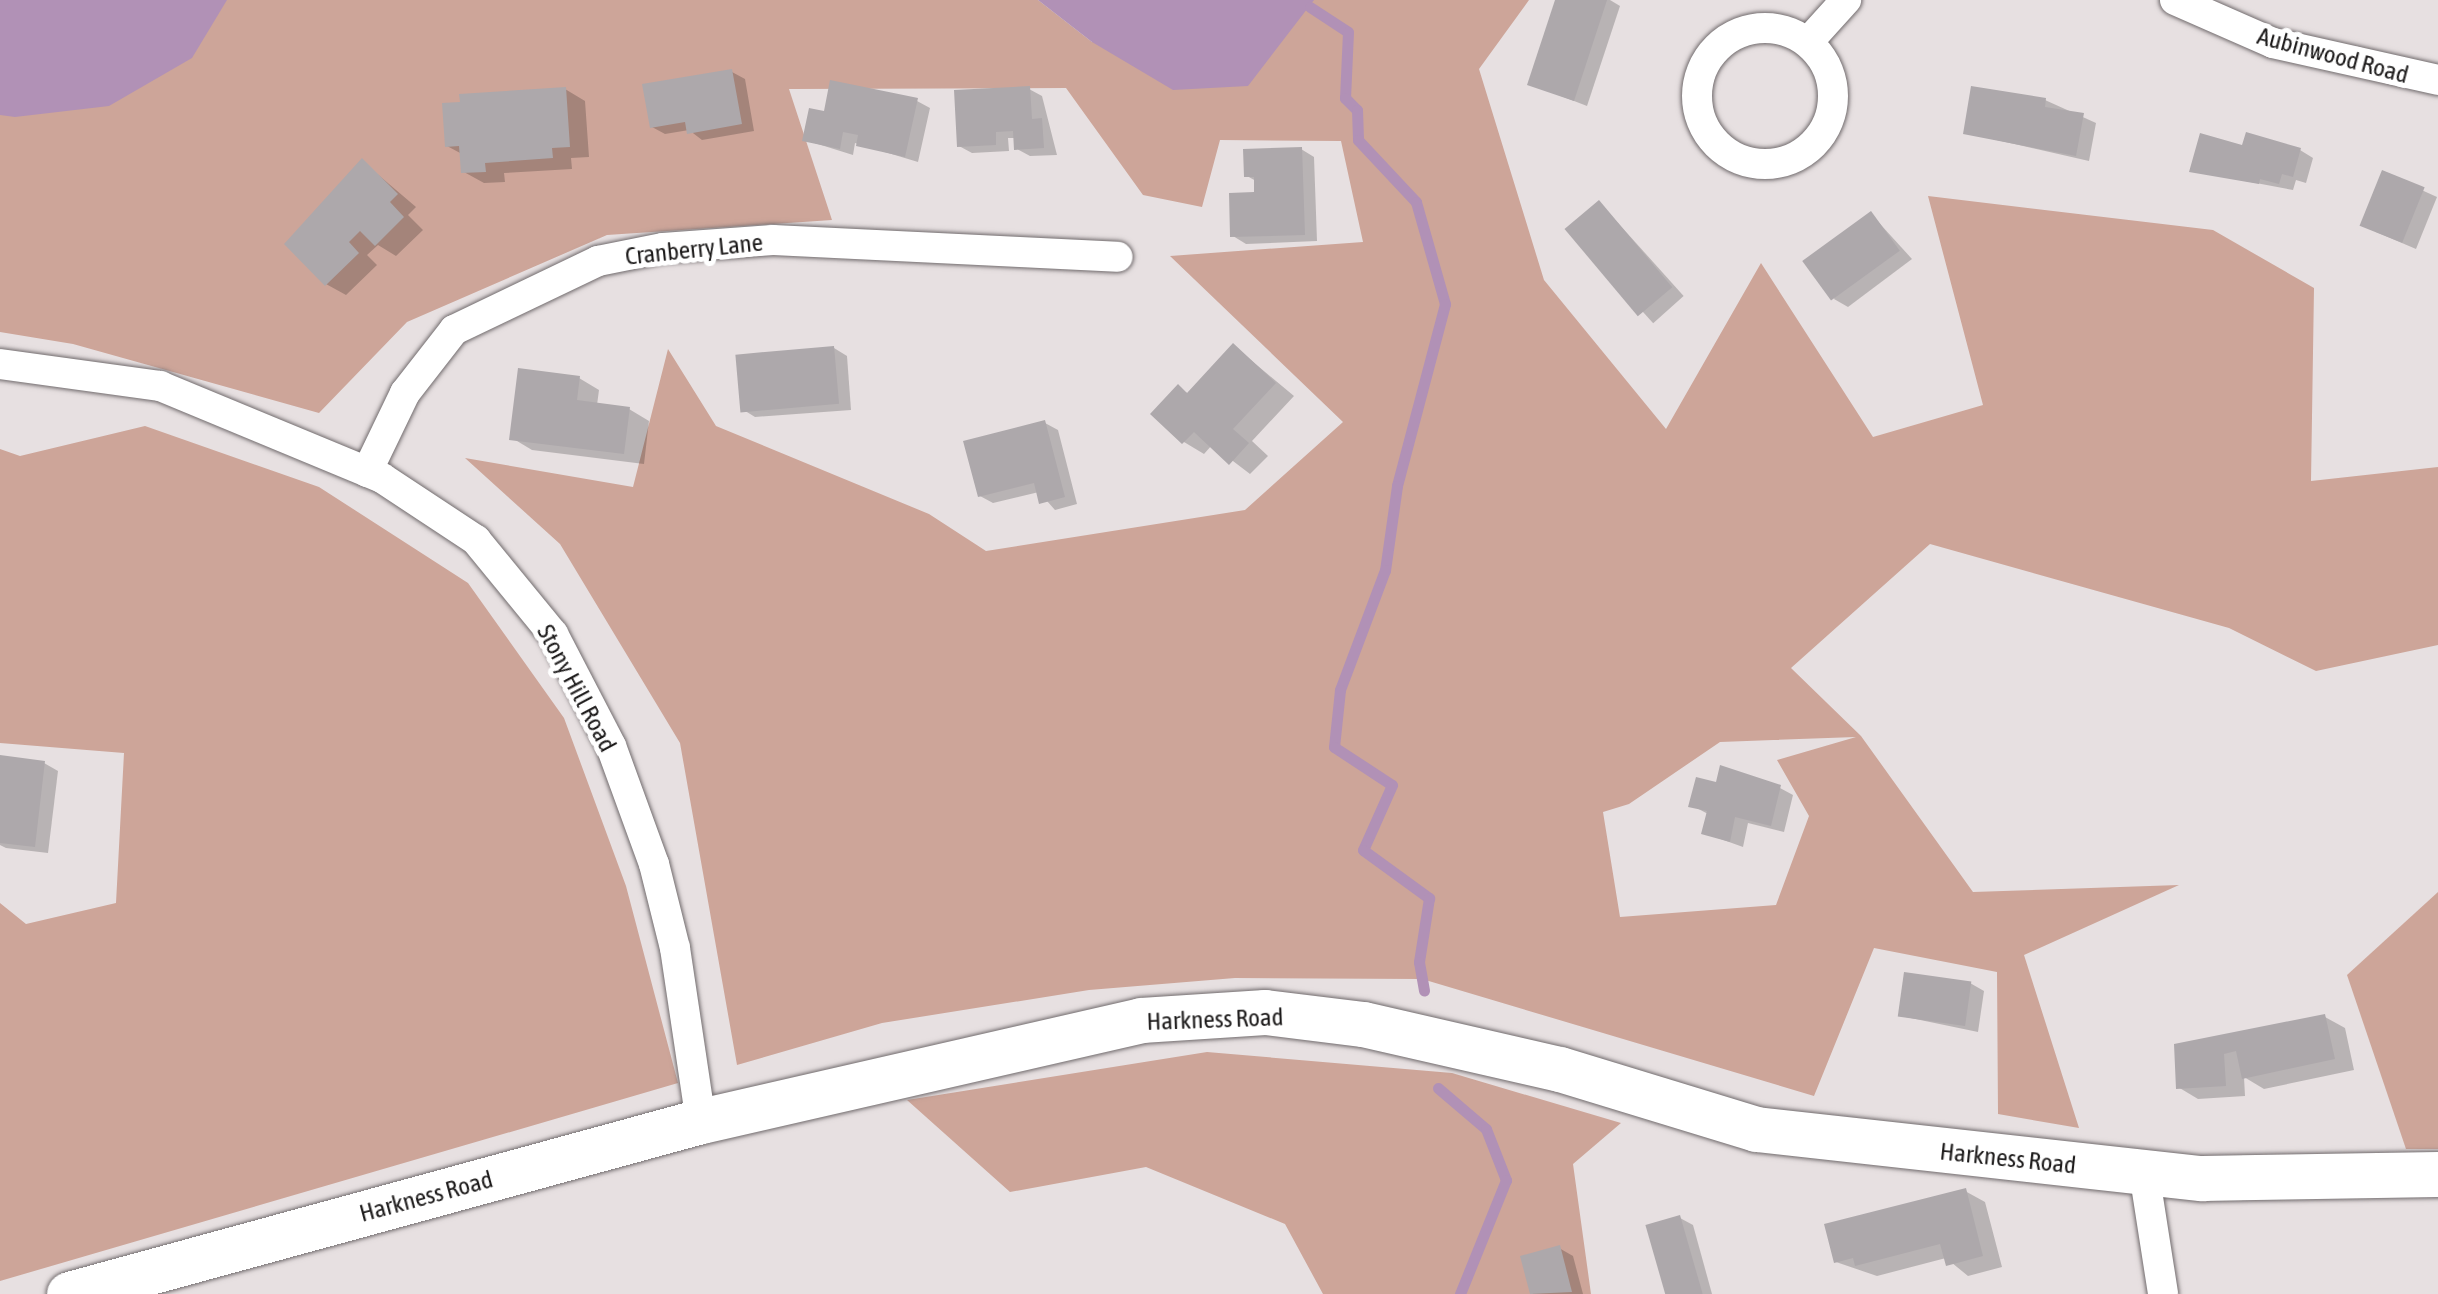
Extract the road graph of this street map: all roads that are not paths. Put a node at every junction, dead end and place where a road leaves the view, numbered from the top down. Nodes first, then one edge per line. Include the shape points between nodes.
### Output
1 (1846, 0) edge
2 (2175, 0) edge
3 (1808, 42) junction
4 (2438, 80) edge
5 (1118, 257) dead end
6 (0, 364) edge
7 (367, 472) junction
8 (701, 1121) junction
9 (2144, 1172) junction
10 (2438, 1174) edge
11 (68, 1294) edge
12 (2163, 1294) edge

1 - 3 street
2 - 4 street, Aubinwood Road via 2289,48
3 - 3 street via 1792,32 1750,28 1714,50 1702,68 1697,100 1706,131 1720,148 1763,165 1798,156 1824,132 1833,86
5 - 7 street, Cranberry Lane via 773,240 662,248 598,261 454,330 405,393
6 - 7 street, Stony Hill Road via 160,386
7 - 8 street, Stony Hill Road via 476,540 552,634 611,746 671,931
8 - 9 main road, Harkness Road via 1142,1020 1265,1012 1363,1024 1560,1069 1756,1129
8 - 11 main road, Harkness Road
9 - 10 main road, Harkness Road via 2202,1178
9 - 12 street

